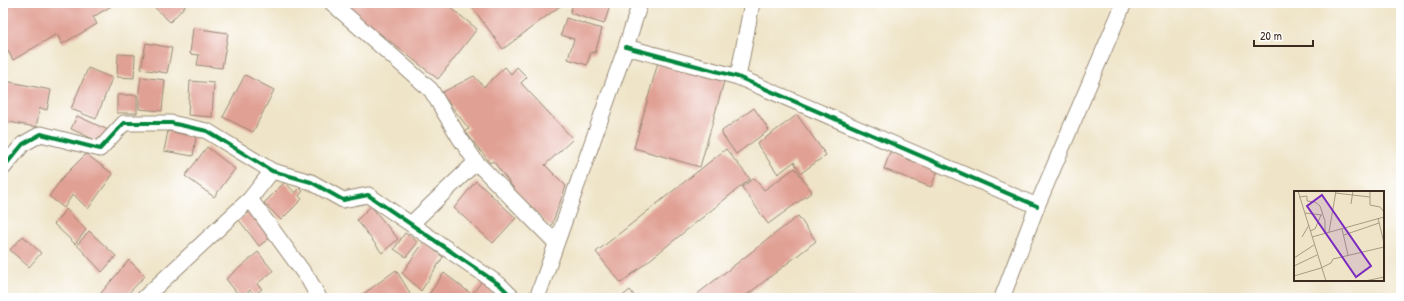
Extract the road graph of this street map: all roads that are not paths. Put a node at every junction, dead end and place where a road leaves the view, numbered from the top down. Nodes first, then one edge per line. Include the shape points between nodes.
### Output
1 (332, 3) edge
2 (640, 3) edge
3 (752, 3) edge
4 (1124, 3) edge
5 (626, 47) junction
6 (738, 77) junction
7 (476, 162) junction
8 (3, 168) edge
9 (272, 171) junction
10 (250, 199) junction
11 (1037, 206) junction
12 (411, 224) junction
13 (556, 243) junction
14 (144, 298) edge
15 (319, 298) edge
16 (513, 298) edge
17 (537, 298) edge
18 (1002, 298) edge

1 - 7 street via 431,90
2 - 5 street
3 - 6 street
4 - 11 street
5 - 6 street
5 - 13 street
6 - 11 street
7 - 12 street
7 - 13 street
8 - 9 street via 23,144 41,134 100,149 124,123 172,123 208,131
9 - 10 street
9 - 12 street via 310,182 343,200 368,195
10 - 14 street
10 - 15 street
11 - 18 street
12 - 16 street via 500,285
13 - 17 street

